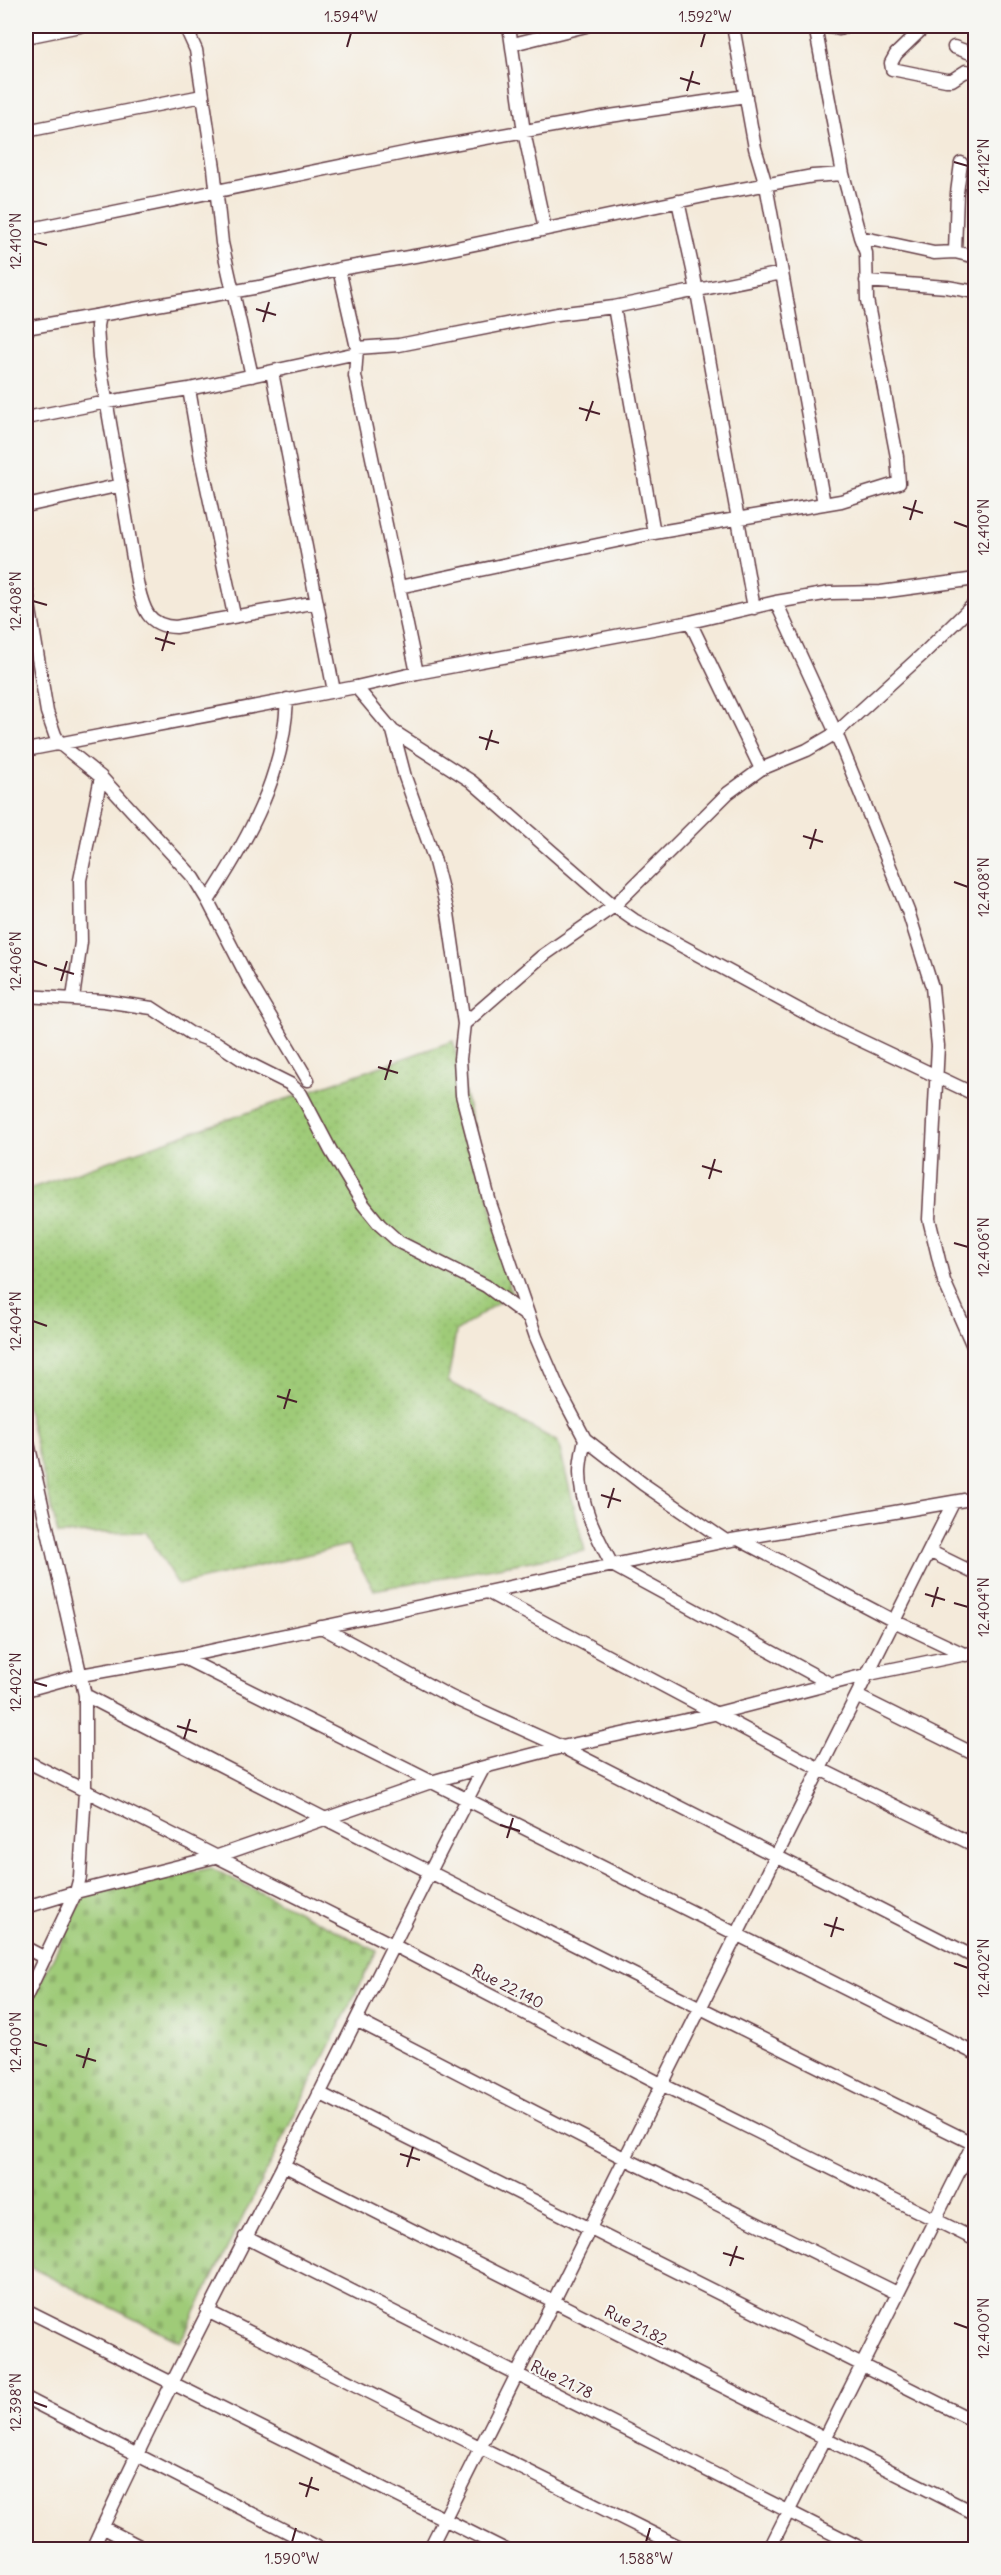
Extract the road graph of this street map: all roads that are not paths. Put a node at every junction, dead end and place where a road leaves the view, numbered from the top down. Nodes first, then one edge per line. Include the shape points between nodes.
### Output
1 (80, 26) edge
2 (185, 26) edge
3 (508, 26) edge
4 (586, 26) edge
5 (733, 26) edge
6 (815, 26) edge
7 (823, 26) edge
8 (847, 26) edge
9 (925, 26) edge
10 (26, 37) edge
11 (513, 44) junction
12 (954, 47) dead end
13 (975, 55) edge
14 (975, 73) edge
15 (202, 96) junction
16 (746, 96) junction
17 (26, 131) edge
18 (524, 132) junction
19 (961, 163) dead end
20 (843, 174) junction
21 (766, 185) junction
22 (216, 192) junction
23 (678, 201) junction
24 (544, 229) junction
25 (26, 230) edge
26 (860, 237) junction
27 (955, 252) junction
28 (975, 257) edge
29 (339, 268) junction
30 (782, 273) junction
31 (866, 281) junction
32 (696, 290) junction
33 (232, 291) junction
34 (975, 292) edge
35 (614, 307) junction
36 (99, 315) junction
37 (26, 328) edge
38 (357, 350) junction
39 (272, 372) junction
40 (252, 376) junction
41 (189, 389) junction
42 (106, 402) junction
43 (26, 418) edge
44 (121, 485) junction
45 (824, 504) junction
46 (26, 506) edge
47 (736, 519) junction
48 (654, 533) junction
49 (975, 579) edge
50 (26, 586) edge
51 (399, 587) junction
52 (317, 602) junction
53 (776, 602) junction
54 (975, 602) edge
55 (754, 608) junction
56 (234, 615) junction
57 (690, 622) junction
58 (417, 673) junction
59 (356, 687) junction
60 (334, 691) junction
61 (287, 699) junction
62 (393, 731) junction
63 (836, 733) junction
64 (60, 744) junction
65 (26, 750) edge
66 (761, 769) junction
67 (101, 777) junction
68 (208, 901) junction
69 (614, 906) junction
70 (26, 996) edge
71 (73, 998) junction
72 (464, 1024) junction
73 (936, 1077) junction
74 (308, 1080) dead end
75 (975, 1095) edge
76 (528, 1317) junction
77 (975, 1353) edge
78 (26, 1434) edge
79 (585, 1439) junction
80 (975, 1498) edge
81 (953, 1503) junction
82 (740, 1540) junction
83 (726, 1541) junction
84 (929, 1551) junction
85 (612, 1565) junction
86 (975, 1574) edge
87 (489, 1593) junction
88 (894, 1621) junction
89 (321, 1627) junction
90 (972, 1655) edge
91 (182, 1657) junction
92 (869, 1674) junction
93 (81, 1675) junction
94 (829, 1683) junction
95 (26, 1690) edge
96 (86, 1695) junction
97 (857, 1696) junction
98 (714, 1714) junction
99 (562, 1747) junction
100 (975, 1755) edge
101 (26, 1761) edge
102 (484, 1767) junction
103 (820, 1769) junction
104 (431, 1782) junction
105 (85, 1791) junction
106 (467, 1799) junction
107 (322, 1819) junction
108 (975, 1846) edge
109 (215, 1857) junction
110 (776, 1858) junction
111 (429, 1870) junction
112 (76, 1892) junction
113 (26, 1907) edge
114 (737, 1936) junction
115 (393, 1945) junction
116 (26, 1948) edge
117 (45, 1958) junction
118 (975, 1958) edge
119 (26, 1997) edge
120 (701, 2008) junction
121 (356, 2020) junction
122 (975, 2054) edge
123 (663, 2085) junction
124 (319, 2093) junction
125 (975, 2142) edge
126 (626, 2159) junction
127 (283, 2165) junction
128 (935, 2220) junction
129 (590, 2230) junction
130 (245, 2238) junction
131 (975, 2240) edge
132 (897, 2293) junction
133 (553, 2302) junction
134 (26, 2310) edge
135 (207, 2311) junction
136 (862, 2364) junction
137 (517, 2375) junction
138 (171, 2382) junction
139 (26, 2398) edge
140 (975, 2422) edge
141 (824, 2438) junction
142 (481, 2445) junction
143 (137, 2454) junction
144 (789, 2511) junction
145 (975, 2514) edge
146 (444, 2518) junction
147 (102, 2527) junction
148 (92, 2550) edge
149 (147, 2550) edge
150 (323, 2550) edge
151 (429, 2550) edge
152 (506, 2550) edge
153 (686, 2550) edge
154 (769, 2550) edge
155 (865, 2550) edge

1 - 10 street
2 - 15 street via 196,50
3 - 11 street
4 - 11 street
5 - 16 street
6 - 20 street
7 - 8 street
9 - 14 street via 896,54 892,69 952,80 966,71
11 - 18 street
12 - 13 street
15 - 17 street
15 - 22 street
16 - 18 street
16 - 21 street
18 - 22 street
18 - 24 street
19 - 27 street
20 - 21 street
20 - 26 street
21 - 23 street
21 - 30 street
22 - 25 street
22 - 33 street
23 - 24 street
23 - 32 street
24 - 29 street
26 - 27 street via 933,253
26 - 31 street via 866,253
27 - 28 street
29 - 33 street
29 - 38 street
30 - 32 street
30 - 45 street
31 - 34 street
31 - 45 street via 899,483
32 - 35 street
32 - 47 street
33 - 36 street
33 - 40 street
35 - 38 street
35 - 48 street
36 - 37 street
36 - 42 street via 97,338
38 - 39 street
38 - 51 street via 355,376
39 - 40 street
39 - 52 street
40 - 41 street
41 - 42 street
41 - 56 street
42 - 43 street
42 - 44 street
44 - 46 street
44 - 56 street via 139,590 154,622 176,627
45 - 47 street
47 - 48 street
47 - 55 street
48 - 51 street
49 - 53 street
50 - 64 street via 48,712
51 - 58 street
52 - 56 street
52 - 60 street
53 - 55 street
53 - 63 street
54 - 63 street
55 - 57 street
57 - 58 street
57 - 66 street
58 - 59 street
59 - 60 street
59 - 62 street
60 - 61 street
61 - 64 street
61 - 68 street via 282,750 270,790
62 - 69 street via 471,782
62 - 72 street via 448,913
63 - 66 street
63 - 73 street via 908,911 932,987 937,1021
64 - 65 street
64 - 67 street
66 - 69 street via 728,793
67 - 68 street via 187,870
67 - 71 street via 80,880 81,942
68 - 74 street
69 - 72 street via 541,957
69 - 73 street via 729,973
70 - 71 street
71 - 76 street via 152,1008 190,1033 217,1043 290,1084 301,1094 331,1151 380,1225 399,1242 486,1286
72 - 76 street via 460,1059 462,1095 490,1203
73 - 75 street
73 - 77 street via 928,1219 944,1281
76 - 79 street
78 - 93 street
79 - 83 street
79 - 85 street via 580,1471 584,1501
80 - 81 street
81 - 82 street
81 - 84 street
82 - 83 street
82 - 88 street
83 - 85 street
84 - 86 street
84 - 88 street
85 - 87 street
85 - 94 street
87 - 89 street
87 - 98 street
88 - 90 street
88 - 92 street
89 - 91 street
89 - 99 street via 459,1701
90 - 92 street
91 - 93 street
91 - 104 street
92 - 94 street
92 - 97 street
93 - 95 street
93 - 96 street
94 - 98 street
96 - 105 street
96 - 107 street
97 - 100 street
97 - 103 street
98 - 99 street
98 - 103 street
99 - 102 street
99 - 110 street
101 - 105 street, Rue 22.140
102 - 104 street
102 - 106 street
103 - 108 street
103 - 110 street
104 - 106 street
104 - 107 street
105 - 109 street, Rue 22.140
105 - 112 street
106 - 111 street
106 - 114 street
107 - 109 street
107 - 111 street
109 - 112 street
109 - 115 street, Rue 22.140
110 - 114 street
110 - 118 street
111 - 115 street
111 - 120 street
112 - 113 street
112 - 117 street
114 - 120 street
114 - 122 street
115 - 121 street
115 - 123 street, Rue 22.140
116 - 117 street
117 - 119 street
120 - 123 street
120 - 125 street
121 - 124 street
121 - 126 street
123 - 126 street
123 - 128 street, Rue 22.140
124 - 127 street
124 - 129 street
125 - 128 street
126 - 129 street
126 - 132 street
127 - 130 street
127 - 133 street, Rue 21.82
128 - 131 street, Rue 22.140
128 - 132 street
129 - 133 street
129 - 136 street
130 - 135 street
130 - 137 street, Rue 21.78
132 - 136 street
133 - 137 street
133 - 141 street, Rue 21.82
134 - 138 street
135 - 138 street
135 - 142 street
136 - 140 street
136 - 141 street
137 - 142 street
137 - 144 street, Rue 21.78
138 - 143 street
138 - 146 street
139 - 143 street
141 - 144 street
141 - 145 street, Rue 21.82
142 - 146 street
142 - 153 street
143 - 147 street
143 - 150 street
144 - 154 street
144 - 155 street, Rue 21.78
146 - 151 street
146 - 152 street
147 - 148 street
147 - 149 street

